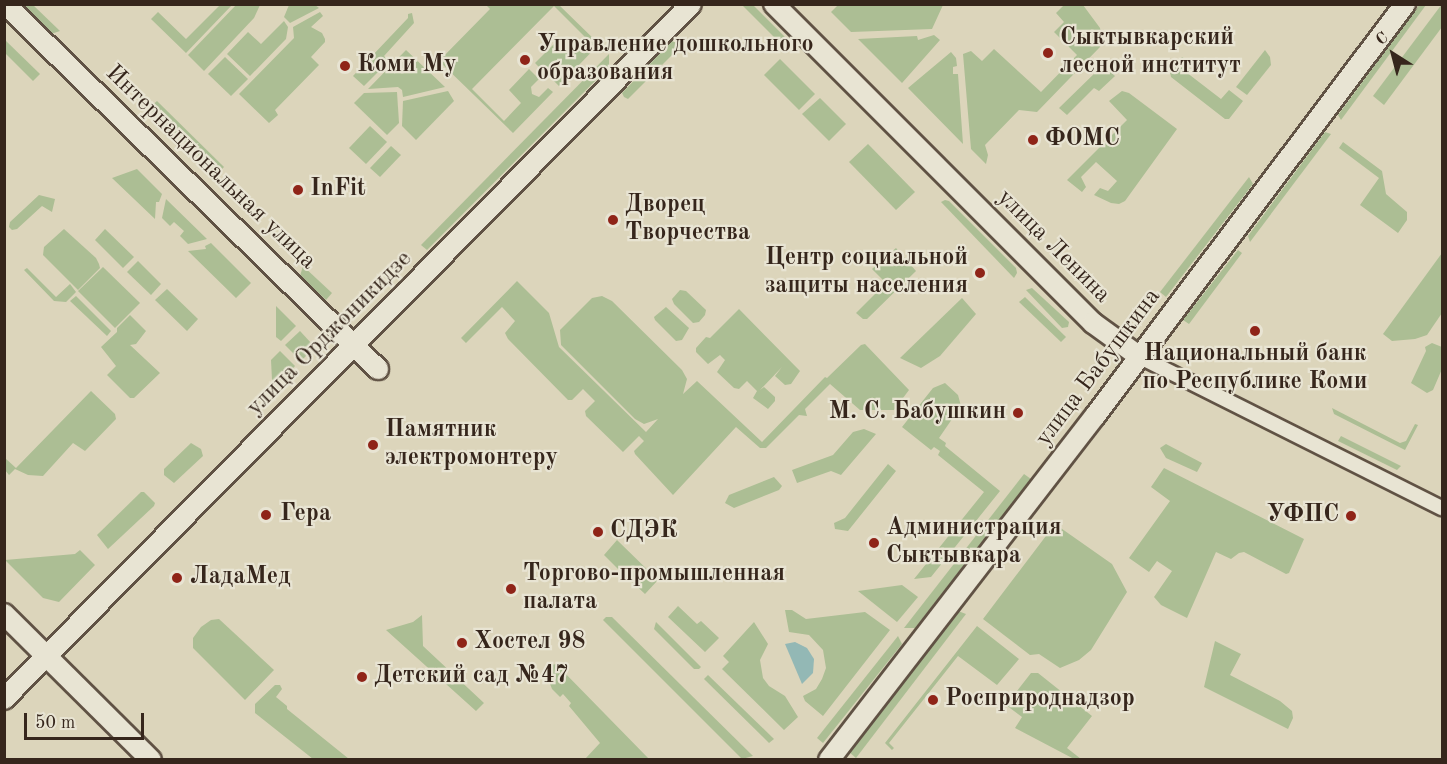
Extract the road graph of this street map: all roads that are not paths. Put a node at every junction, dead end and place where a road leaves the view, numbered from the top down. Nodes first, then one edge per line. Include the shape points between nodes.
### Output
1 (5, 4) edge
2 (691, 4) edge
3 (774, 4) edge
4 (1405, 4) edge
5 (355, 345) junction
6 (1140, 357) junction
7 (378, 369) dead end
8 (1443, 508) edge
9 (4, 614) edge
10 (47, 657) junction
11 (4, 699) edge
12 (151, 759) edge
13 (829, 759) edge

1 - 5 street, Интернациональная улица
2 - 5 street, улица Орджоникидзе
3 - 6 street, улица Ленина via 1093,323
4 - 6 street, улица Бабушкина
5 - 7 street, Интернациональная улица
5 - 10 street, улица Орджоникидзе
6 - 8 street, улица Ленина
6 - 13 street, улица Бабушкина
9 - 10 street
10 - 11 street, улица Орджоникидзе
10 - 12 street

